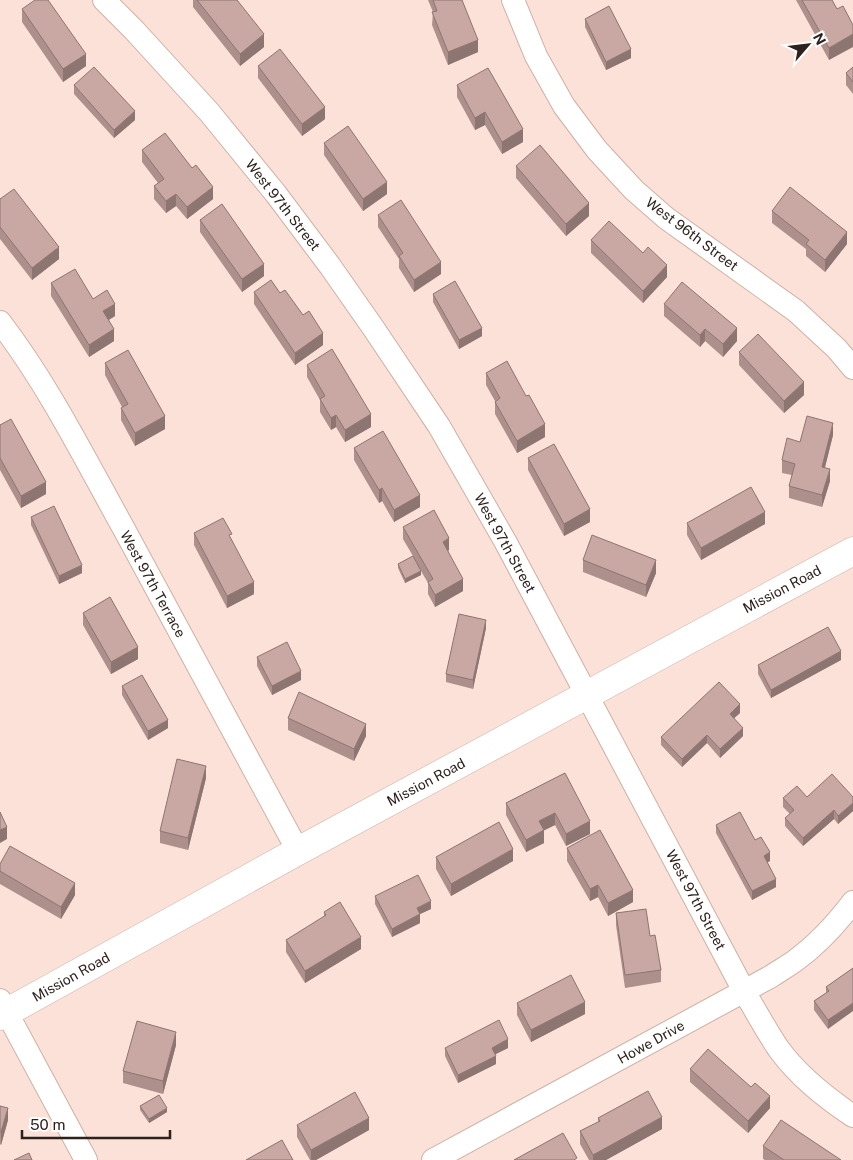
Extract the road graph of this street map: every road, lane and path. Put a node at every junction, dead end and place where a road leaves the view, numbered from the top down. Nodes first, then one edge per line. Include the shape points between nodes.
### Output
1 (104, 0) edge
2 (513, 0) edge
3 (0, 322) edge
4 (853, 368) edge
5 (853, 551) edge
6 (587, 695) junction
7 (298, 851) junction
8 (853, 902) edge
9 (744, 991) junction
10 (2, 1010) edge
11 (853, 1116) edge
12 (86, 1160) edge
13 (433, 1160) edge

1 - 6 street, West 97th Street via 209,112 276,194 374,328 439,426
2 - 4 street, West 96th Street via 536,56 564,106 597,150 634,190 666,218 796,311
3 - 7 street, West 97th Terrace via 82,453
5 - 6 main road, Mission Road
6 - 7 main road, Mission Road
6 - 9 street, West 97th Street
7 - 10 main road, Mission Road
8 - 9 street, Howe Drive via 820,941 796,960
9 - 11 street, West 97th Street via 774,1041 797,1070 827,1099
9 - 13 street, Howe Drive
10 - 12 street

